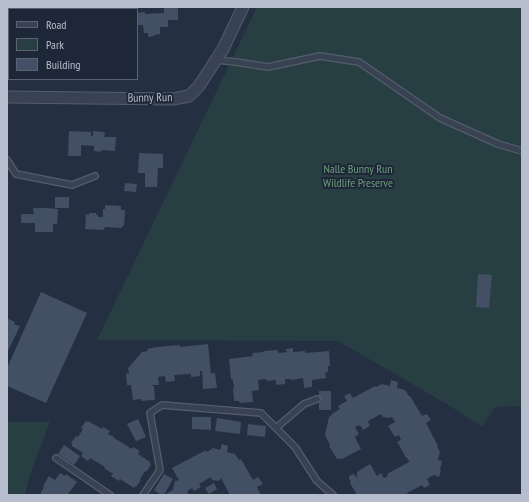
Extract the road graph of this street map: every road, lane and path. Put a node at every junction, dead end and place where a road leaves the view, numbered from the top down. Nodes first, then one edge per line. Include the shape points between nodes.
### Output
1 (243, 7) edge
2 (216, 60) junction
3 (7, 97) edge
4 (522, 151) edge
5 (7, 160) edge
6 (95, 176) dead end
7 (317, 400) dead end
8 (276, 428) junction
9 (56, 458) dead end
10 (110, 495) edge
11 (143, 495) edge
12 (333, 495) edge

1 - 2 street, Bunny Run
2 - 3 street, Bunny Run via 189,96 173,99
2 - 4 lane via 268,67 320,56 360,62 440,118 498,144
5 - 6 lane via 16,174 72,184
7 - 8 lane via 304,404
8 - 11 lane via 261,413 162,405 150,413 160,470
8 - 12 lane via 295,447 317,481
9 - 10 lane

